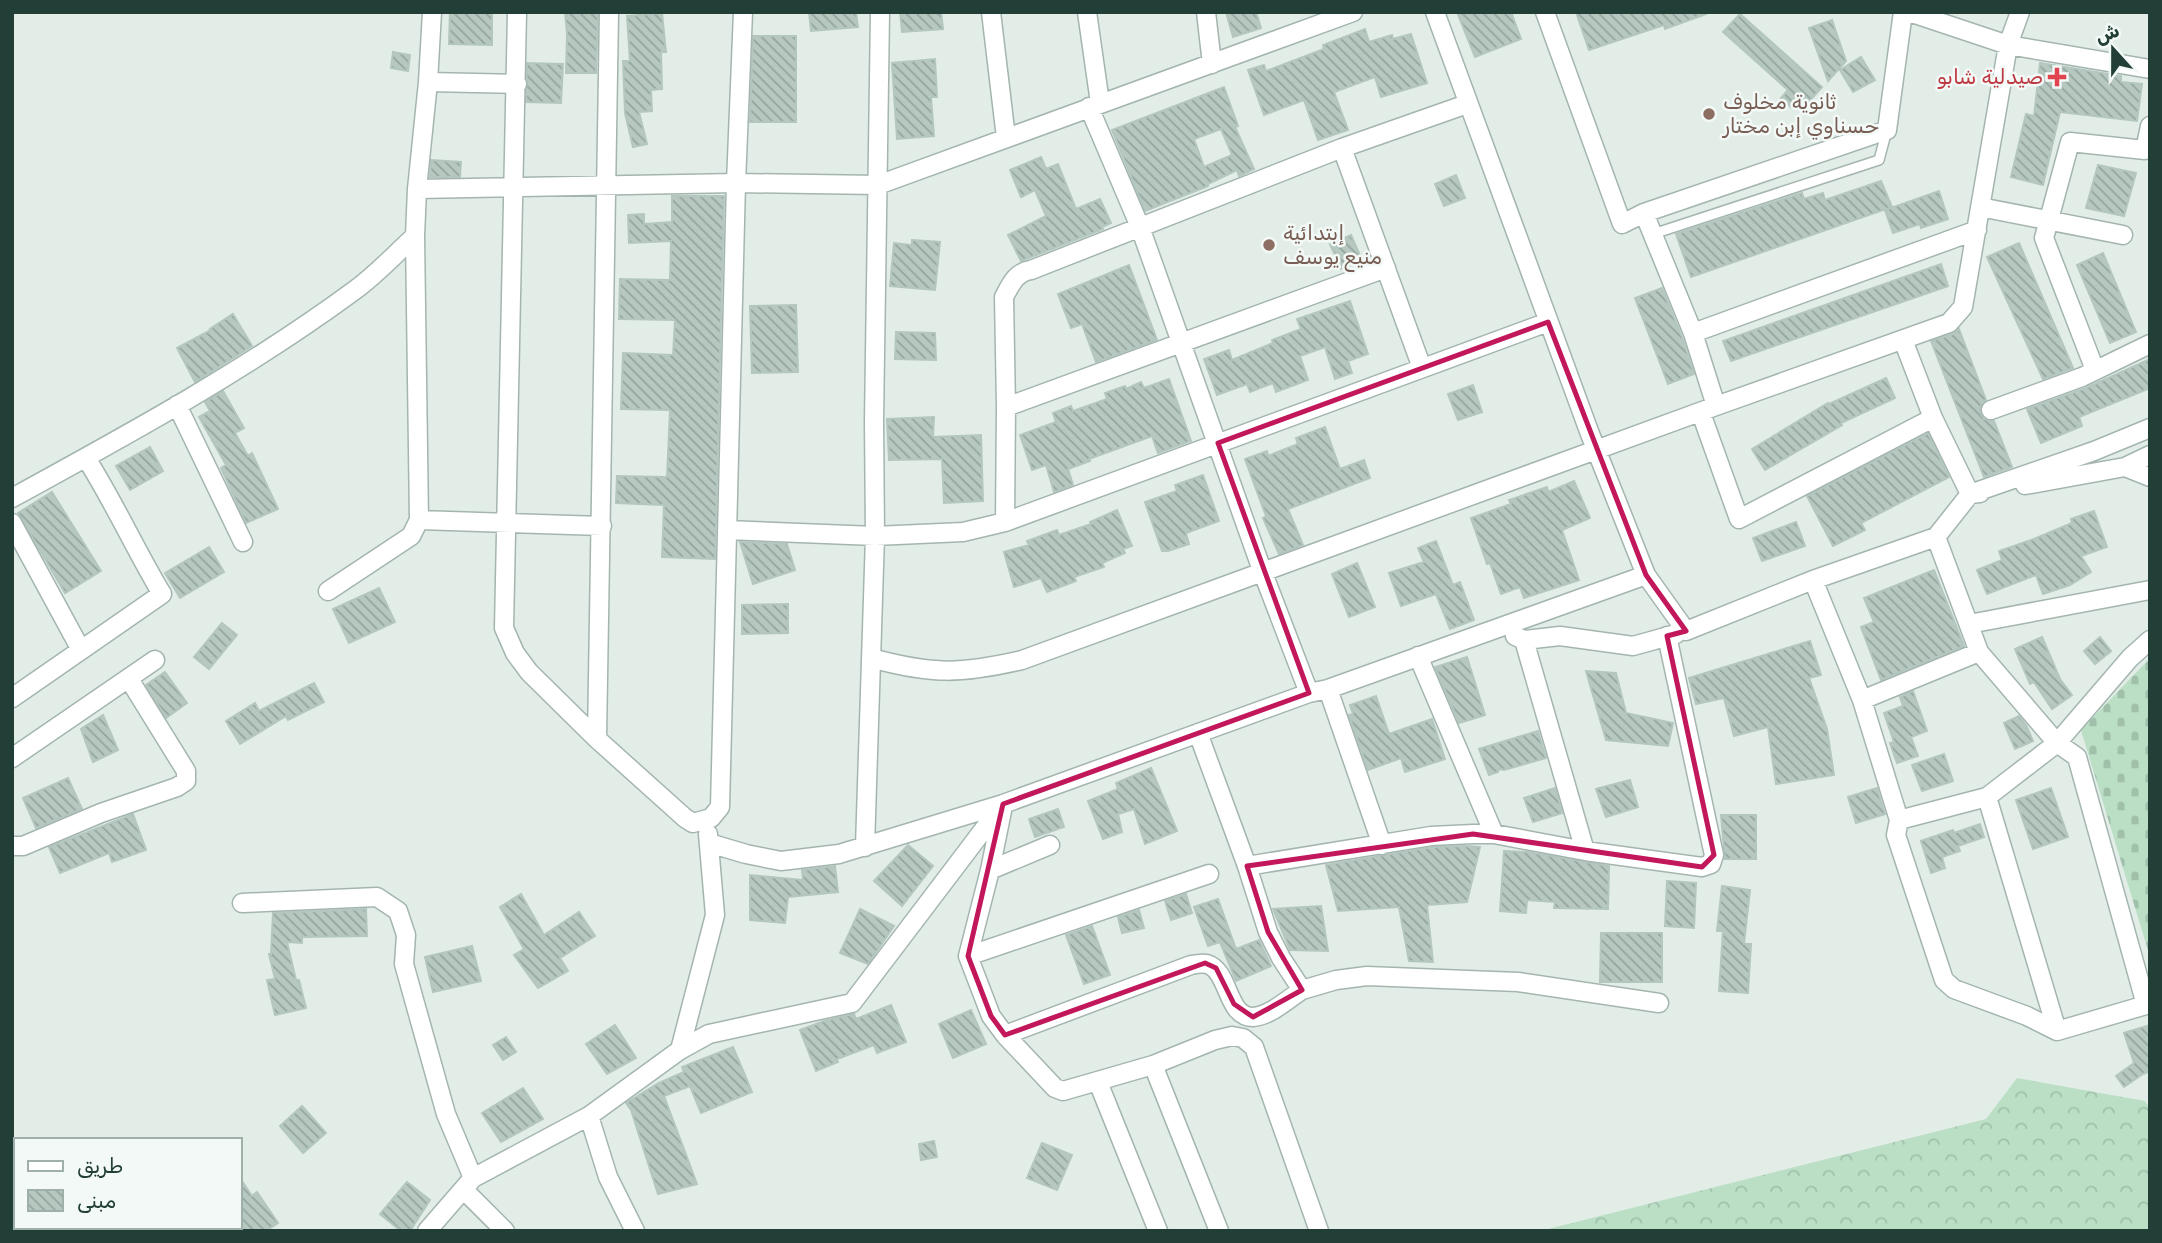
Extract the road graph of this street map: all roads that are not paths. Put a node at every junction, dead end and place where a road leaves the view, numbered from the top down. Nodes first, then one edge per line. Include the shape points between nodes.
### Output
1 (432, 12) edge
2 (517, 12) edge
3 (609, 12) edge
4 (743, 12) edge
5 (880, 12) edge
6 (991, 12) edge
7 (1087, 12) edge
8 (1206, 12) edge
9 (1353, 12) edge
10 (1435, 12) edge
11 (1545, 12) edge
12 (1903, 12) edge
13 (1909, 12) edge
14 (2020, 12) edge
15 (2008, 45) junction
16 (1212, 64) junction
17 (2150, 69) edge
18 (428, 82) junction
19 (517, 84) junction
20 (1467, 104) junction
21 (1095, 105) junction
22 (2150, 126) edge
23 (1887, 130) junction
24 (1006, 138) junction
25 (1342, 148) junction
26 (736, 183) junction
27 (606, 185) junction
28 (878, 185) junction
29 (515, 187) junction
30 (417, 189) junction
31 (1980, 207) junction
32 (1644, 213) junction
33 (2049, 221) junction
34 (1140, 227) junction
35 (1977, 230) junction
36 (1653, 234) junction
37 (2123, 235) dead end
38 (415, 236) junction
39 (1386, 268) junction
40 (1548, 322) junction
41 (1693, 333) junction
42 (1903, 340) junction
43 (1181, 343) junction
44 (2150, 344) edge
45 (1422, 368) junction
46 (2095, 370) junction
47 (177, 405) junction
48 (1006, 407) junction
49 (1709, 409) junction
50 (1991, 410) dead end
51 (1933, 418) junction
52 (2150, 428) edge
53 (1218, 443) junction
54 (1597, 451) junction
55 (2150, 455) edge
56 (86, 458) junction
57 (2125, 467) junction
58 (2150, 477) edge
59 (1970, 494) junction
60 (12, 498) edge
61 (419, 520) junction
62 (1005, 522) junction
63 (12, 523) edge
64 (506, 523) junction
65 (602, 526) junction
66 (727, 530) junction
67 (875, 536) junction
68 (1936, 537) junction
69 (243, 542) dead end
70 (1263, 573) junction
71 (1646, 575) junction
72 (1813, 580) junction
73 (2150, 590) edge
74 (328, 591) dead end
75 (1969, 624) junction
76 (1499, 628) junction
77 (1686, 631) junction
78 (1667, 636) junction
79 (1524, 640) junction
80 (2150, 640) edge
81 (82, 650) junction
82 (1979, 652) junction
83 (1418, 656) junction
84 (871, 659) junction
85 (155, 660) dead end
86 (129, 679) junction
87 (1328, 689) junction
88 (1308, 692) junction
89 (12, 698) edge
90 (1862, 701) junction
91 (1198, 733) junction
92 (597, 739) junction
93 (2057, 743) junction
94 (12, 758) edge
95 (1987, 797) junction
96 (1003, 804) junction
97 (707, 820) junction
98 (1899, 820) junction
99 (1494, 834) junction
100 (709, 843) junction
101 (1050, 845) dead end
102 (1382, 845) junction
103 (12, 846) edge
104 (865, 847) junction
105 (1585, 851) junction
106 (1247, 866) junction
107 (990, 870) junction
108 (1209, 874) dead end
109 (242, 903) dead end
110 (968, 956) junction
111 (1302, 990) junction
112 (1658, 1003) dead end
113 (2057, 1031) junction
114 (1004, 1035) junction
115 (680, 1050) junction
116 (1153, 1065) junction
117 (1098, 1082) junction
118 (589, 1116) junction
119 (468, 1184) junction
120 (427, 1231) edge
121 (505, 1231) edge
122 (635, 1231) edge
123 (1158, 1231) edge
124 (1219, 1231) edge
125 (1319, 1231) edge

1 - 18 street
2 - 19 street
3 - 27 street
4 - 26 street
5 - 28 street
6 - 24 street
7 - 21 street
8 - 16 street
9 - 16 street
10 - 20 street
11 - 32 street via 1622,224
12 - 23 street
13 - 15 street
14 - 15 street
15 - 17 street
15 - 31 street
16 - 21 street
18 - 19 street
18 - 30 street
19 - 29 street
20 - 25 street
20 - 40 street
21 - 24 street
21 - 34 street
22 - 33 street via 2145,150 2070,142
23 - 32 street
23 - 36 lane via 1879,160
24 - 28 street
25 - 34 street
25 - 39 street
26 - 27 street
26 - 28 street
26 - 66 street
27 - 29 street
27 - 65 street
28 - 67 street
29 - 30 street
29 - 64 street
30 - 38 street
31 - 33 street
31 - 35 street
32 - 36 street
33 - 37 street
33 - 46 street via 2044,238
34 - 43 street
34 - 48 street via 1021,271 1013,281 1004,296
35 - 41 street
35 - 42 street via 1963,307 1949,323
36 - 41 street
38 - 47 street via 357,289
38 - 61 street
39 - 43 street
39 - 45 street
40 - 45 street
40 - 54 street
41 - 49 street
42 - 49 street
42 - 51 street
43 - 48 street
43 - 53 street
44 - 46 street
45 - 53 street
46 - 50 street
47 - 56 street
47 - 69 street
48 - 62 street
49 - 51 street via 1740,519
49 - 54 street
51 - 59 street
52 - 59 street
53 - 62 street
53 - 70 street
54 - 70 street
54 - 71 street
55 - 57 street
56 - 60 street
56 - 81 street via 162,594
57 - 58 street
57 - 59 street
59 - 68 street
61 - 64 street
61 - 74 street via 411,536
62 - 67 street via 963,532
63 - 81 street
64 - 65 street
64 - 92 street via 505,628 510,645 528,671
65 - 92 street
66 - 67 street
66 - 97 street via 720,807
67 - 84 street
68 - 72 street
68 - 75 street
70 - 84 street via 1022,660 984,669 933,671
70 - 88 street
71 - 76 street
71 - 77 street
72 - 77 street
72 - 90 street
73 - 75 street
75 - 82 street
76 - 79 street
76 - 83 street
77 - 78 street
78 - 79 street via 1633,646 1560,636
78 - 105 street via 1714,855 1711,863 1702,867
79 - 105 street
80 - 93 street
81 - 89 street
82 - 90 street
82 - 93 street
83 - 87 street
83 - 99 street
84 - 104 street
85 - 86 street
86 - 94 street
86 - 103 street via 186,771 186,781 23,846
87 - 88 street
87 - 102 street
88 - 91 street
90 - 98 street
91 - 96 street
91 - 106 street
92 - 97 street via 685,818 693,823
93 - 95 street
93 - 113 street via 2077,757 2146,1005
95 - 98 street
95 - 113 street
96 - 104 street
96 - 107 street
96 - 115 street via 852,1003 709,1034
97 - 100 street
98 - 113 street via 1896,835 1944,980 1954,989
99 - 102 street via 1431,836
99 - 105 street
100 - 104 street via 781,861
100 - 115 street via 715,915
101 - 107 street
102 - 106 street
106 - 111 street via 1268,932
107 - 110 street
108 - 110 street
109 - 119 street via 377,897 398,911 406,935 404,964
110 - 114 street via 991,1016
111 - 112 street via 1367,976 1518,982
111 - 114 street via 1268,1013 1253,1017 1234,1004 1216,968 1205,963 1191,965
114 - 117 street via 1055,1088 1063,1091
115 - 118 street
116 - 117 street
116 - 124 street
116 - 125 street via 1232,1036 1254,1047
117 - 123 street
118 - 119 street
118 - 122 street via 608,1177
119 - 120 street
119 - 121 street

